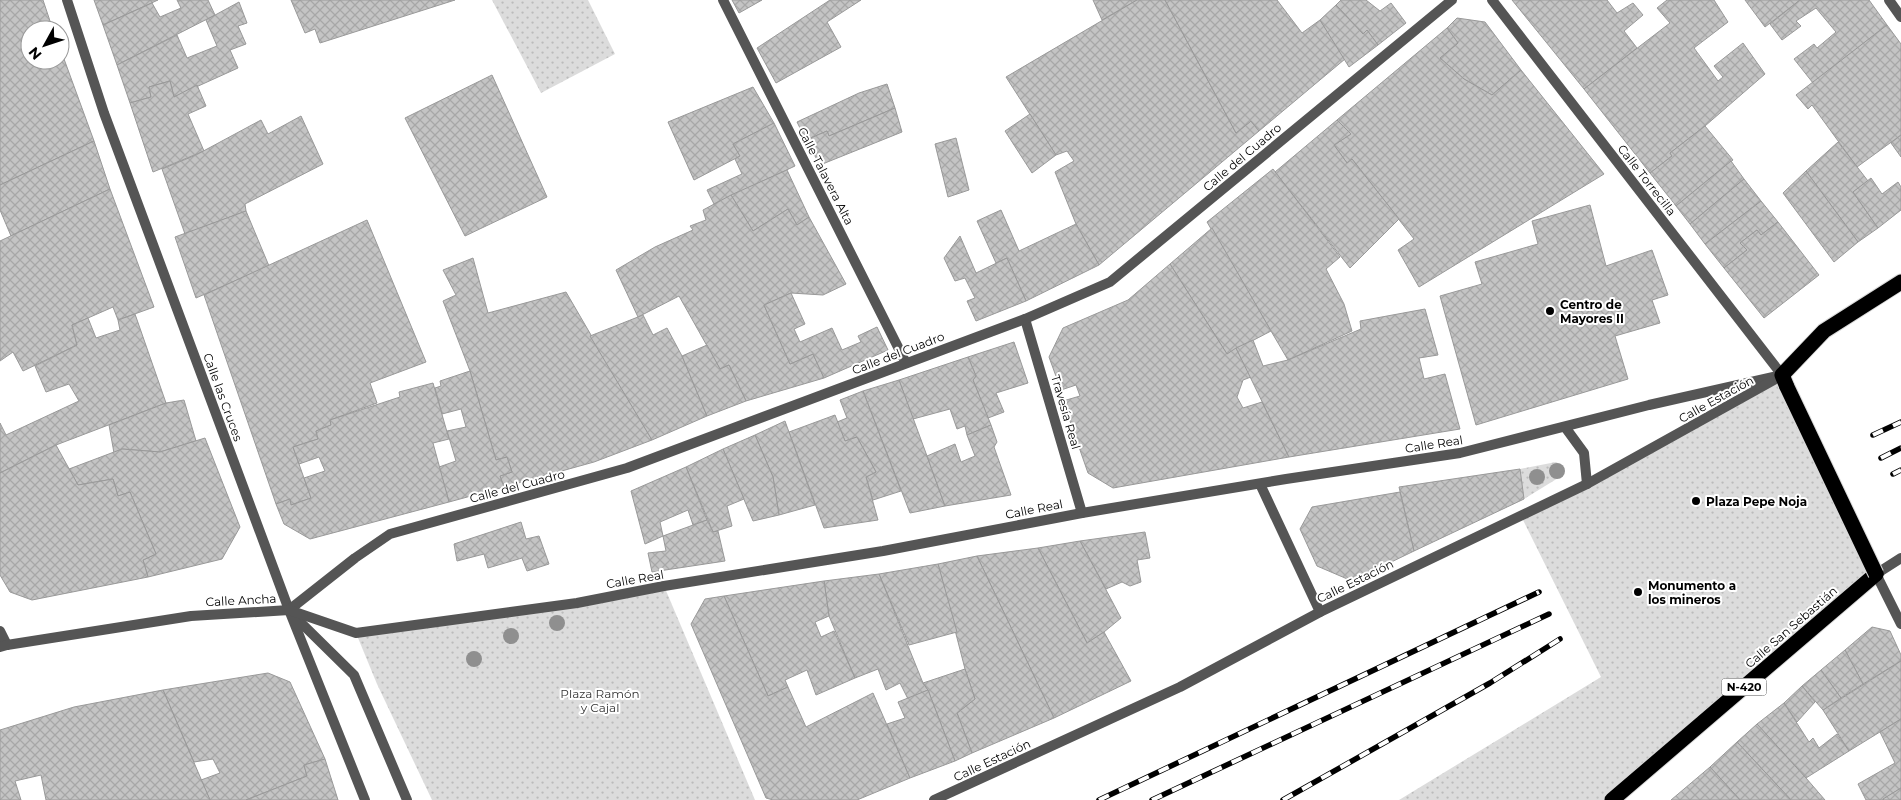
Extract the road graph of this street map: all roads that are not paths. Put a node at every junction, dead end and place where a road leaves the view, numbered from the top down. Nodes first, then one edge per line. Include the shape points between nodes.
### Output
1 (67, 0) edge
2 (723, 0) edge
3 (1452, 0) edge
4 (1492, 0) edge
5 (1889, 0) edge
6 (1901, 17) edge
7 (1901, 282) edge
8 (1025, 318) junction
9 (906, 363) junction
10 (1784, 381) junction
11 (1564, 427) junction
12 (1260, 484) junction
13 (1587, 484) junction
14 (1082, 513) junction
15 (1901, 558) edge
16 (1876, 574) junction
17 (289, 610) junction
18 (1320, 612) junction
19 (1901, 624) edge
20 (0, 631) edge
21 (4, 646) edge
22 (365, 800) edge
23 (407, 800) edge
24 (934, 800) edge
25 (1612, 800) edge

1 - 17 street, Calle las Cruces via 104,113
2 - 9 street, Calle Talavera Alta
3 - 8 street, Calle del Cuadro via 1110,282
4 - 10 street, Calle Torrecilla
5 - 6 street
7 - 10 highway via 1824,331
8 - 9 street, Calle del Cuadro
8 - 14 street, Travesía Real
9 - 17 street, Calle del Cuadro via 627,468 390,534
10 - 11 street, Calle Real via 1649,405
10 - 13 street, Calle Estación
10 - 16 highway, bridge
11 - 12 street, Calle Real via 1460,453
11 - 13 street via 1584,453
12 - 14 street, Calle Real
12 - 18 street
13 - 18 street, Calle Estación
14 - 17 street, Calle Real via 883,551 577,602 356,634
15 - 16 street
16 - 19 street
16 - 25 highway, Calle San Sebastián / N-420
17 - 21 street, Calle Ancha via 191,616
17 - 22 street, Calle las Cruces
17 - 23 street, Calle Ancha via 354,675
18 - 24 street, Calle Estación via 1180,687
20 - 21 street

